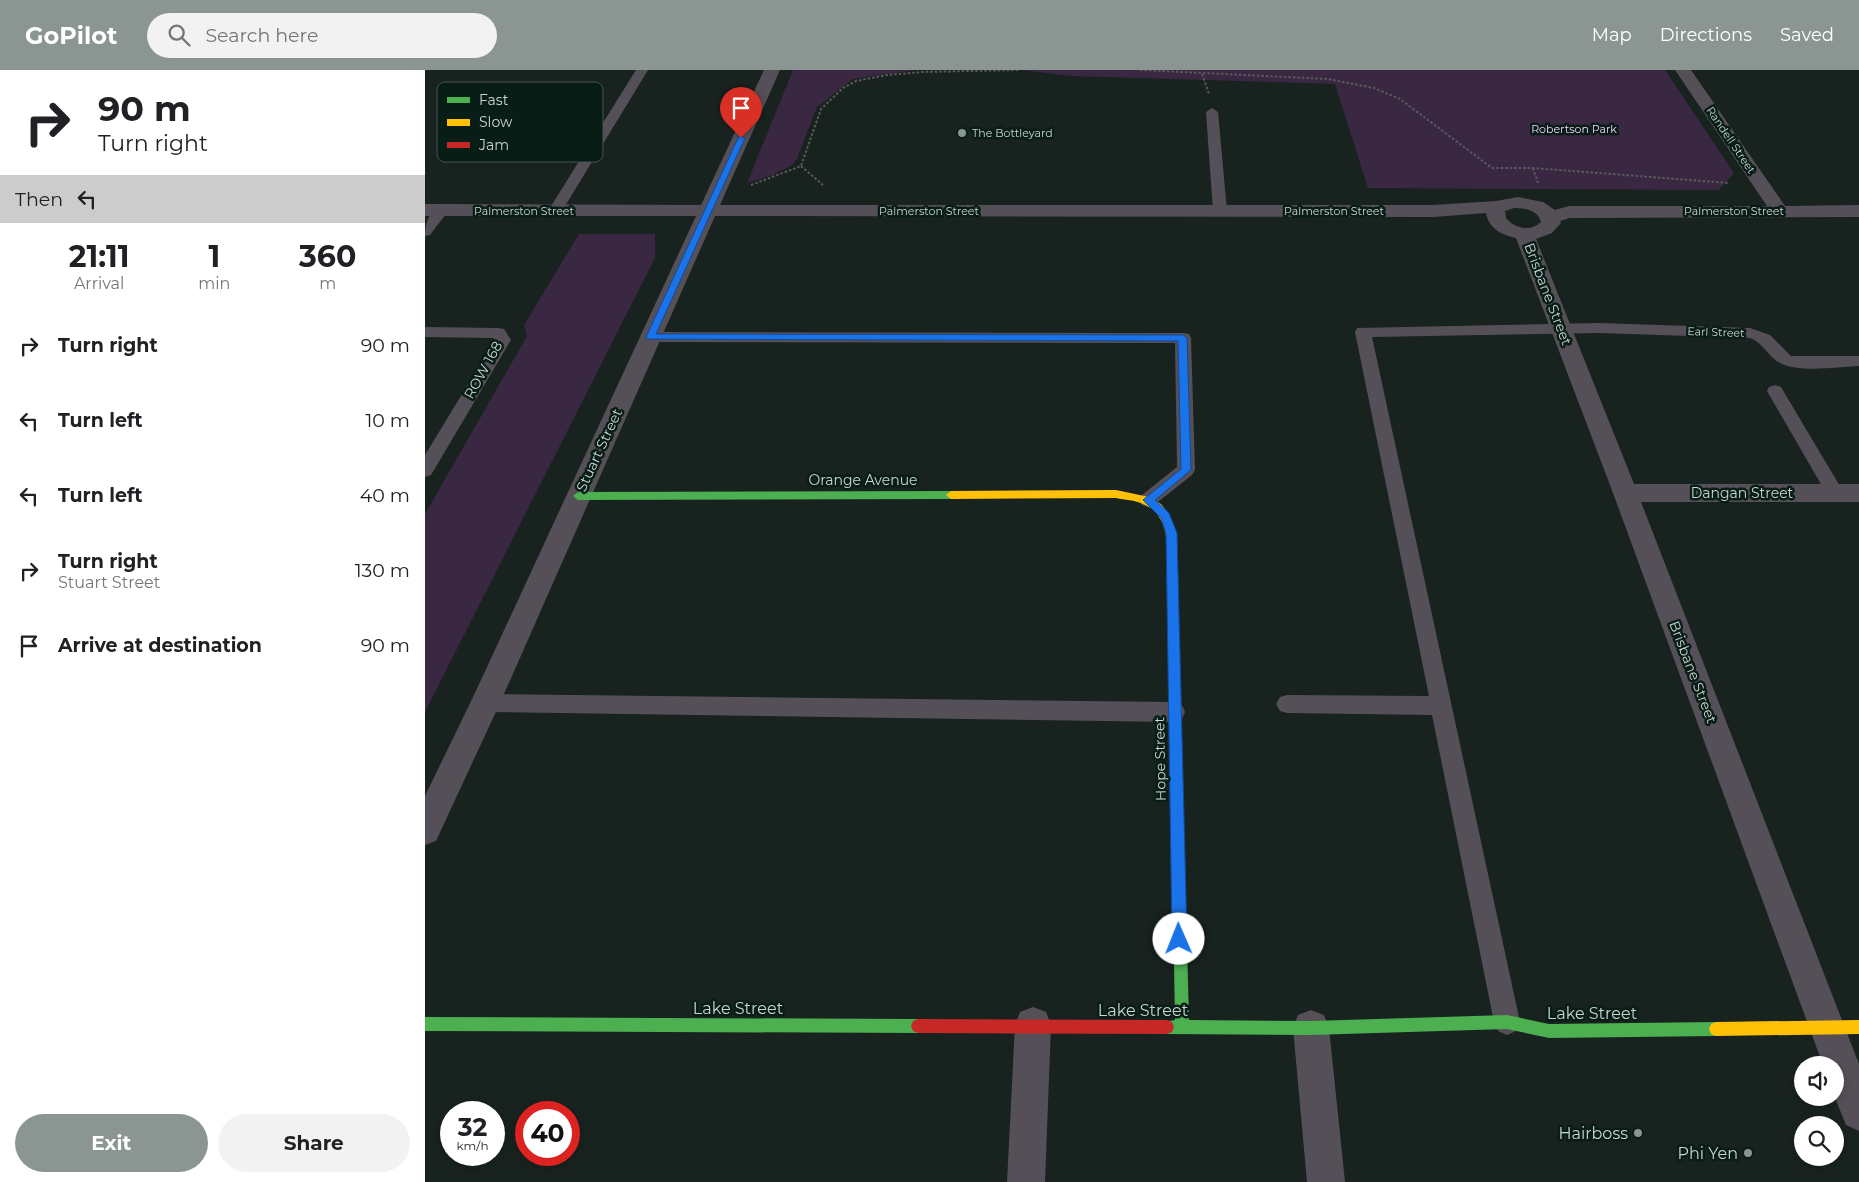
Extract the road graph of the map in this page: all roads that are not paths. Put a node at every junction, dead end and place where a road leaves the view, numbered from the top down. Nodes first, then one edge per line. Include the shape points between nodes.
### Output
1 (642, 70) edge
2 (772, 70) edge
3 (1683, 70) edge
4 (1212, 112) dead end
5 (603, 133) edge
6 (585, 162) edge
7 (711, 204) junction
8 (433, 210) edge
9 (1779, 210) junction
10 (555, 211) junction
11 (1220, 211) junction
12 (1859, 212) edge
13 (1497, 214) junction
14 (1550, 218) junction
15 (425, 232) edge
16 (1524, 234) junction
17 (1561, 328) junction
18 (425, 332) edge
19 (651, 337) junction
20 (1859, 361) edge
21 (1775, 391) dead end
22 (425, 470) edge
23 (1625, 493) junction
24 (1847, 493) edge
25 (578, 496) junction
26 (1148, 500) junction
27 (485, 703) junction
28 (1287, 704) dead end
29 (1441, 706) junction
30 (1174, 712) junction
31 (425, 830) edge
32 (1507, 1022) junction
33 (425, 1024) edge
34 (1033, 1025) junction
35 (1181, 1026) junction
36 (1826, 1027) junction
37 (1859, 1027) edge
38 (1311, 1028) junction
39 (1859, 1112) edge
40 (1026, 1182) edge
41 (1326, 1182) edge

1 - 5 lane
2 - 7 street, Stuart Street
3 - 9 street, Randell Street
4 - 11 lane
6 - 10 lane
7 - 10 street, Palmerston Street
7 - 11 street, Palmerston Street
7 - 19 street, Stuart Street
8 - 10 street, Palmerston Street
8 - 15 lane
9 - 12 street, Palmerston Street
9 - 14 street, Palmerston Street via 1569,212
11 - 13 street, Palmerston Street
13 - 14 street via 1512,202 1531,204 1547,212
13 - 16 street via 1509,230
14 - 16 street via 1551,224 1542,232
16 - 17 street, Brisbane Street
17 - 20 lane, Earl Street via 1750,332 1768,339 1777,354 1786,361
17 - 23 street, Brisbane Street
17 - 29 lane via 1363,332
18 - 22 lane, ROW 168 via 498,333 503,340
19 - 25 street, Stuart Street
19 - 26 lane via 1183,338 1186,470
21 - 24 lane
23 - 24 street, Dangan Street
23 - 36 street, Brisbane Street
25 - 26 street, Orange Avenue via 1116,494
25 - 27 street, Stuart Street
26 - 30 street, Hope Street via 1165,516 1172,533
27 - 30 lane
27 - 31 street, Stuart Street
28 - 29 lane
29 - 32 lane
30 - 35 street, Hope Street
32 - 36 street, Lake Street via 1549,1031
32 - 38 street, Lake Street
33 - 34 street, Lake Street
34 - 35 street, Lake Street
34 - 40 street
35 - 38 street, Lake Street
36 - 37 street, Lake Street
36 - 39 street, Brisbane Street
38 - 41 street

